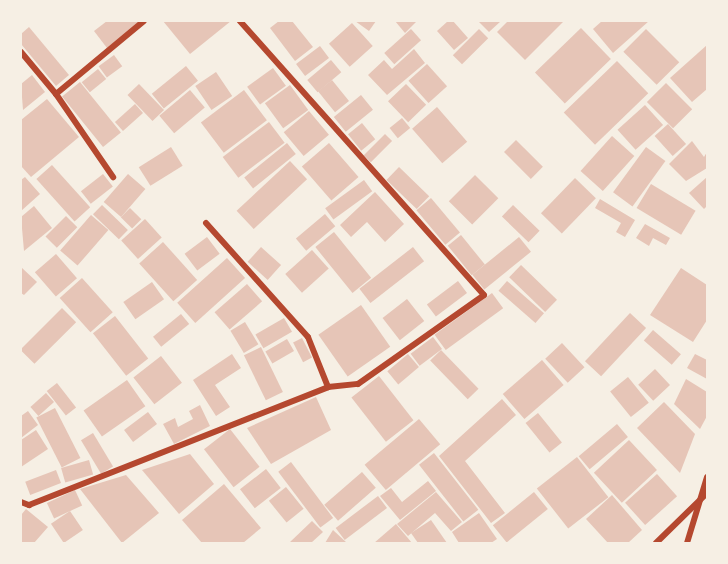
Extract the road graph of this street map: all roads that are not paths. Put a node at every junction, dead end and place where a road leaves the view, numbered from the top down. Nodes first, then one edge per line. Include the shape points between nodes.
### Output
1 (144, 21) edge
2 (240, 21) edge
3 (21, 52) edge
4 (56, 94) junction
5 (113, 177) dead end
6 (206, 223) dead end
7 (328, 387) junction
8 (707, 477) edge
9 (707, 493) edge
10 (700, 500) junction
11 (21, 502) edge
12 (656, 543) edge
13 (687, 543) edge

1 - 4 street
2 - 7 street via 484,295 358,384
3 - 4 street
4 - 5 street
6 - 7 street via 308,337
7 - 11 street via 30,505
8 - 10 street
9 - 10 street
10 - 12 street
10 - 13 street

